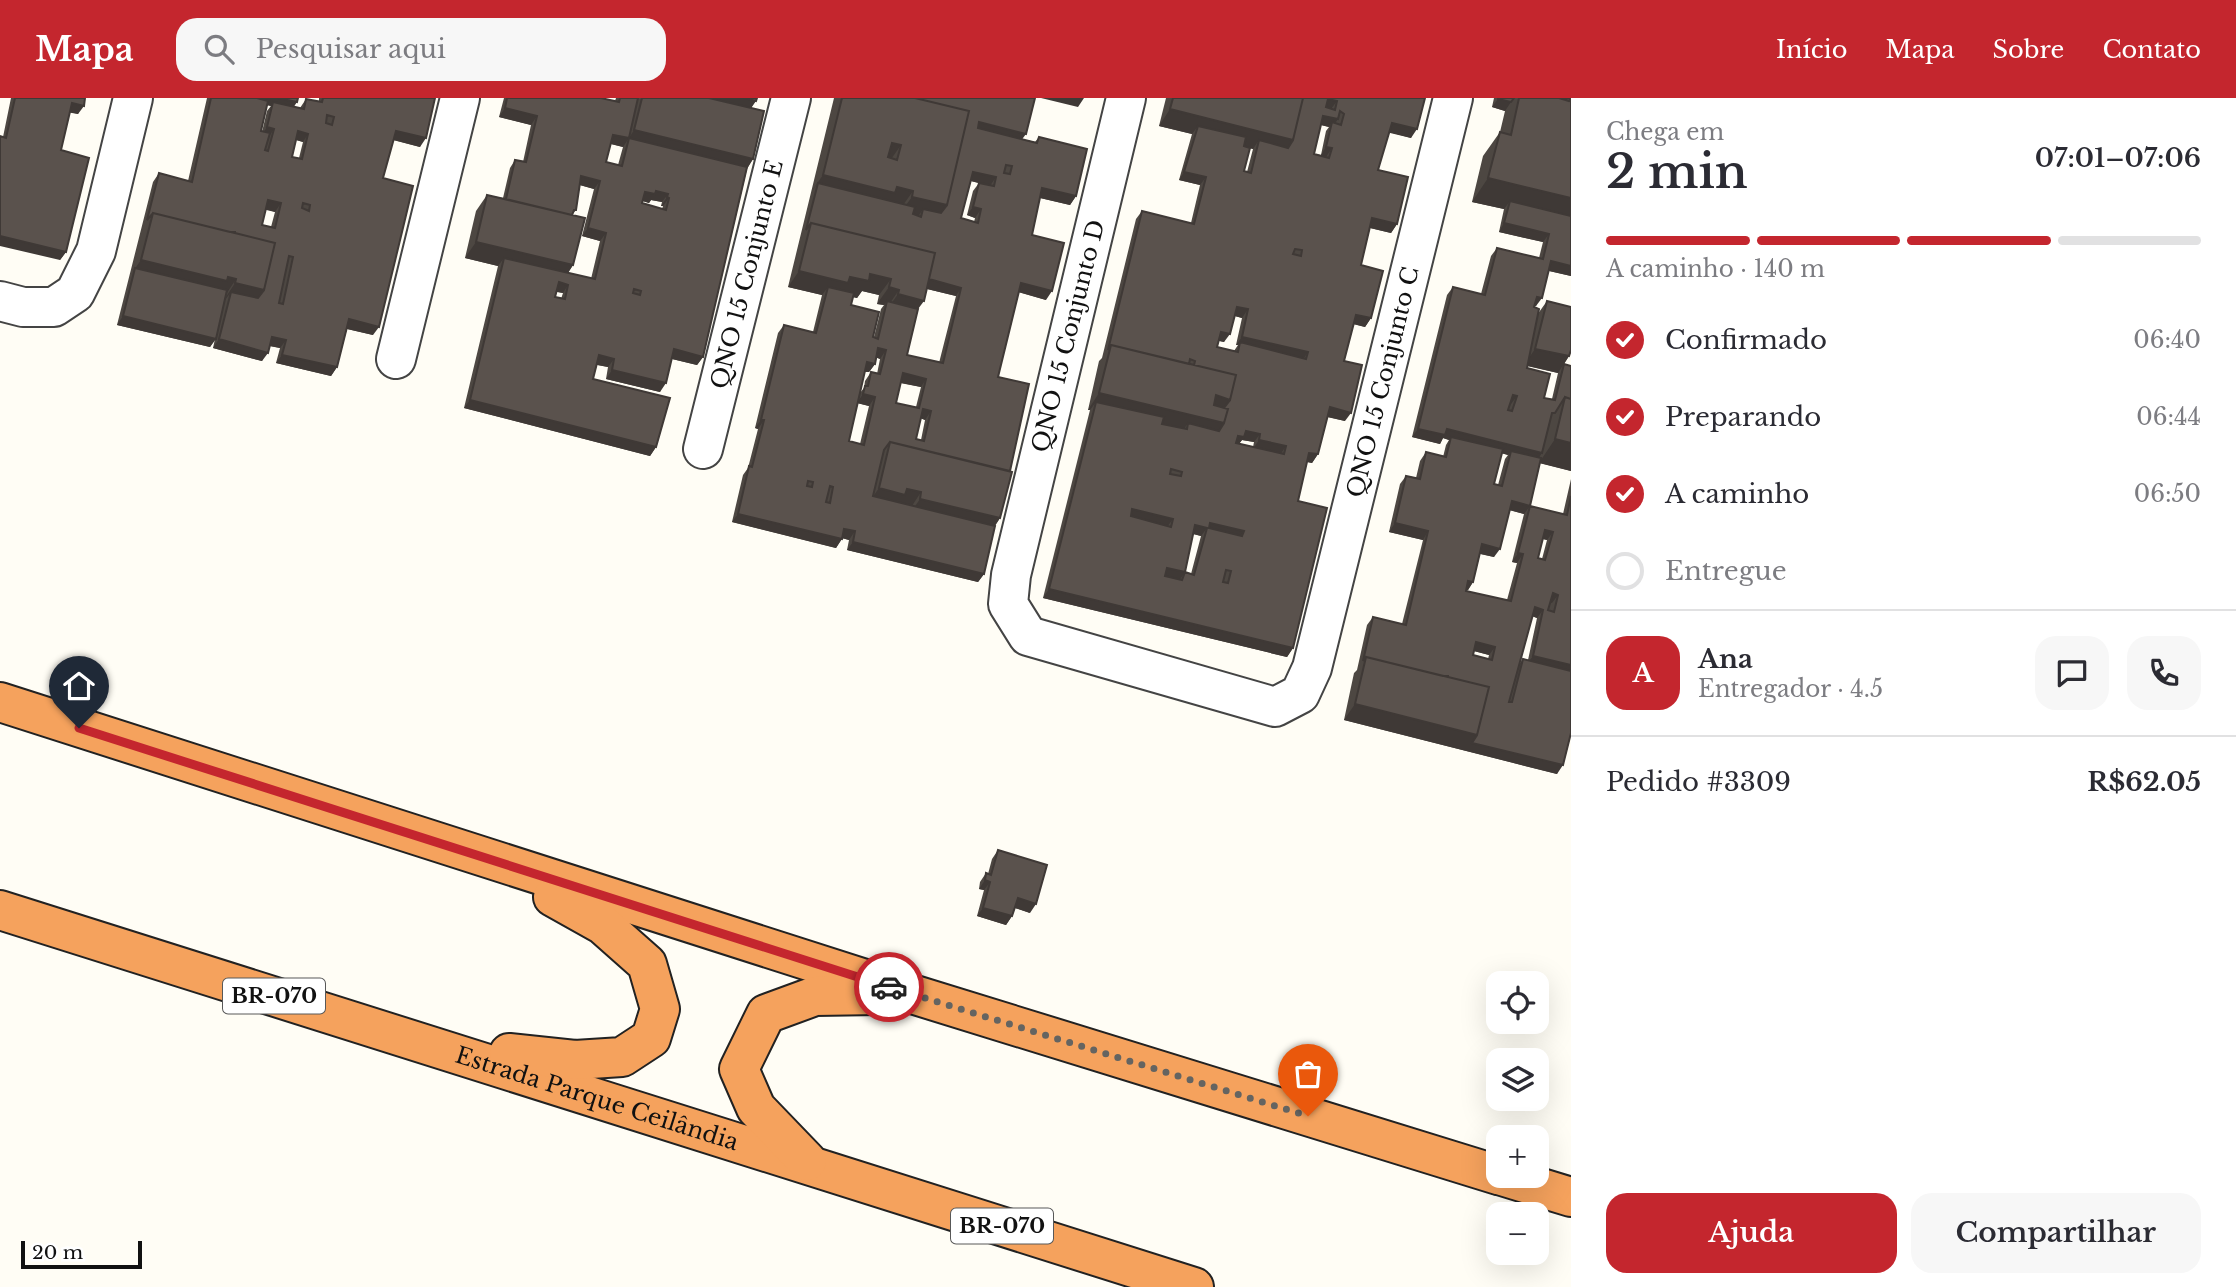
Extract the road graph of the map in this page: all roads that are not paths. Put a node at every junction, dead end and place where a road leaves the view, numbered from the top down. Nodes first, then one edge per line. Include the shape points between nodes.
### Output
1 (133, 98) edge
2 (460, 98) edge
3 (791, 98) edge
4 (1126, 98) edge
5 (1453, 98) edge
6 (0, 300) edge
7 (396, 359) dead end
8 (703, 449) dead end
9 (1312, 668) joint
10 (0, 702) edge
11 (477, 855) junction
12 (0, 909) edge
13 (912, 994) junction
14 (430, 1045) junction
15 (810, 1165) junction
16 (1486, 1171) edge
17 (1542, 1188) edge
18 (1571, 1197) edge
19 (1194, 1287) edge

1 - 6 street via 96,251 75,293 54,307 23,307
2 - 7 street
3 - 8 street, QNO 15 Conjunto E
4 - 9 street, QNO 15 Conjunto D via 1007,604 1028,636 1275,707 1300,694
5 - 9 street, QNO 15 Conjunto C
10 - 11 highway
11 - 13 highway
11 - 14 highway via 603,925 647,964 660,1009 651,1038 622,1057 575,1060
12 - 14 highway, Estrada Parque Ceilândia / BR-070
13 - 15 highway via 815,996 766,1014 739,1069 756,1108
13 - 16 highway
14 - 15 highway, Estrada Parque Ceilândia / BR-070
15 - 19 highway, Estrada Parque Ceilândia / BR-070
17 - 18 highway

